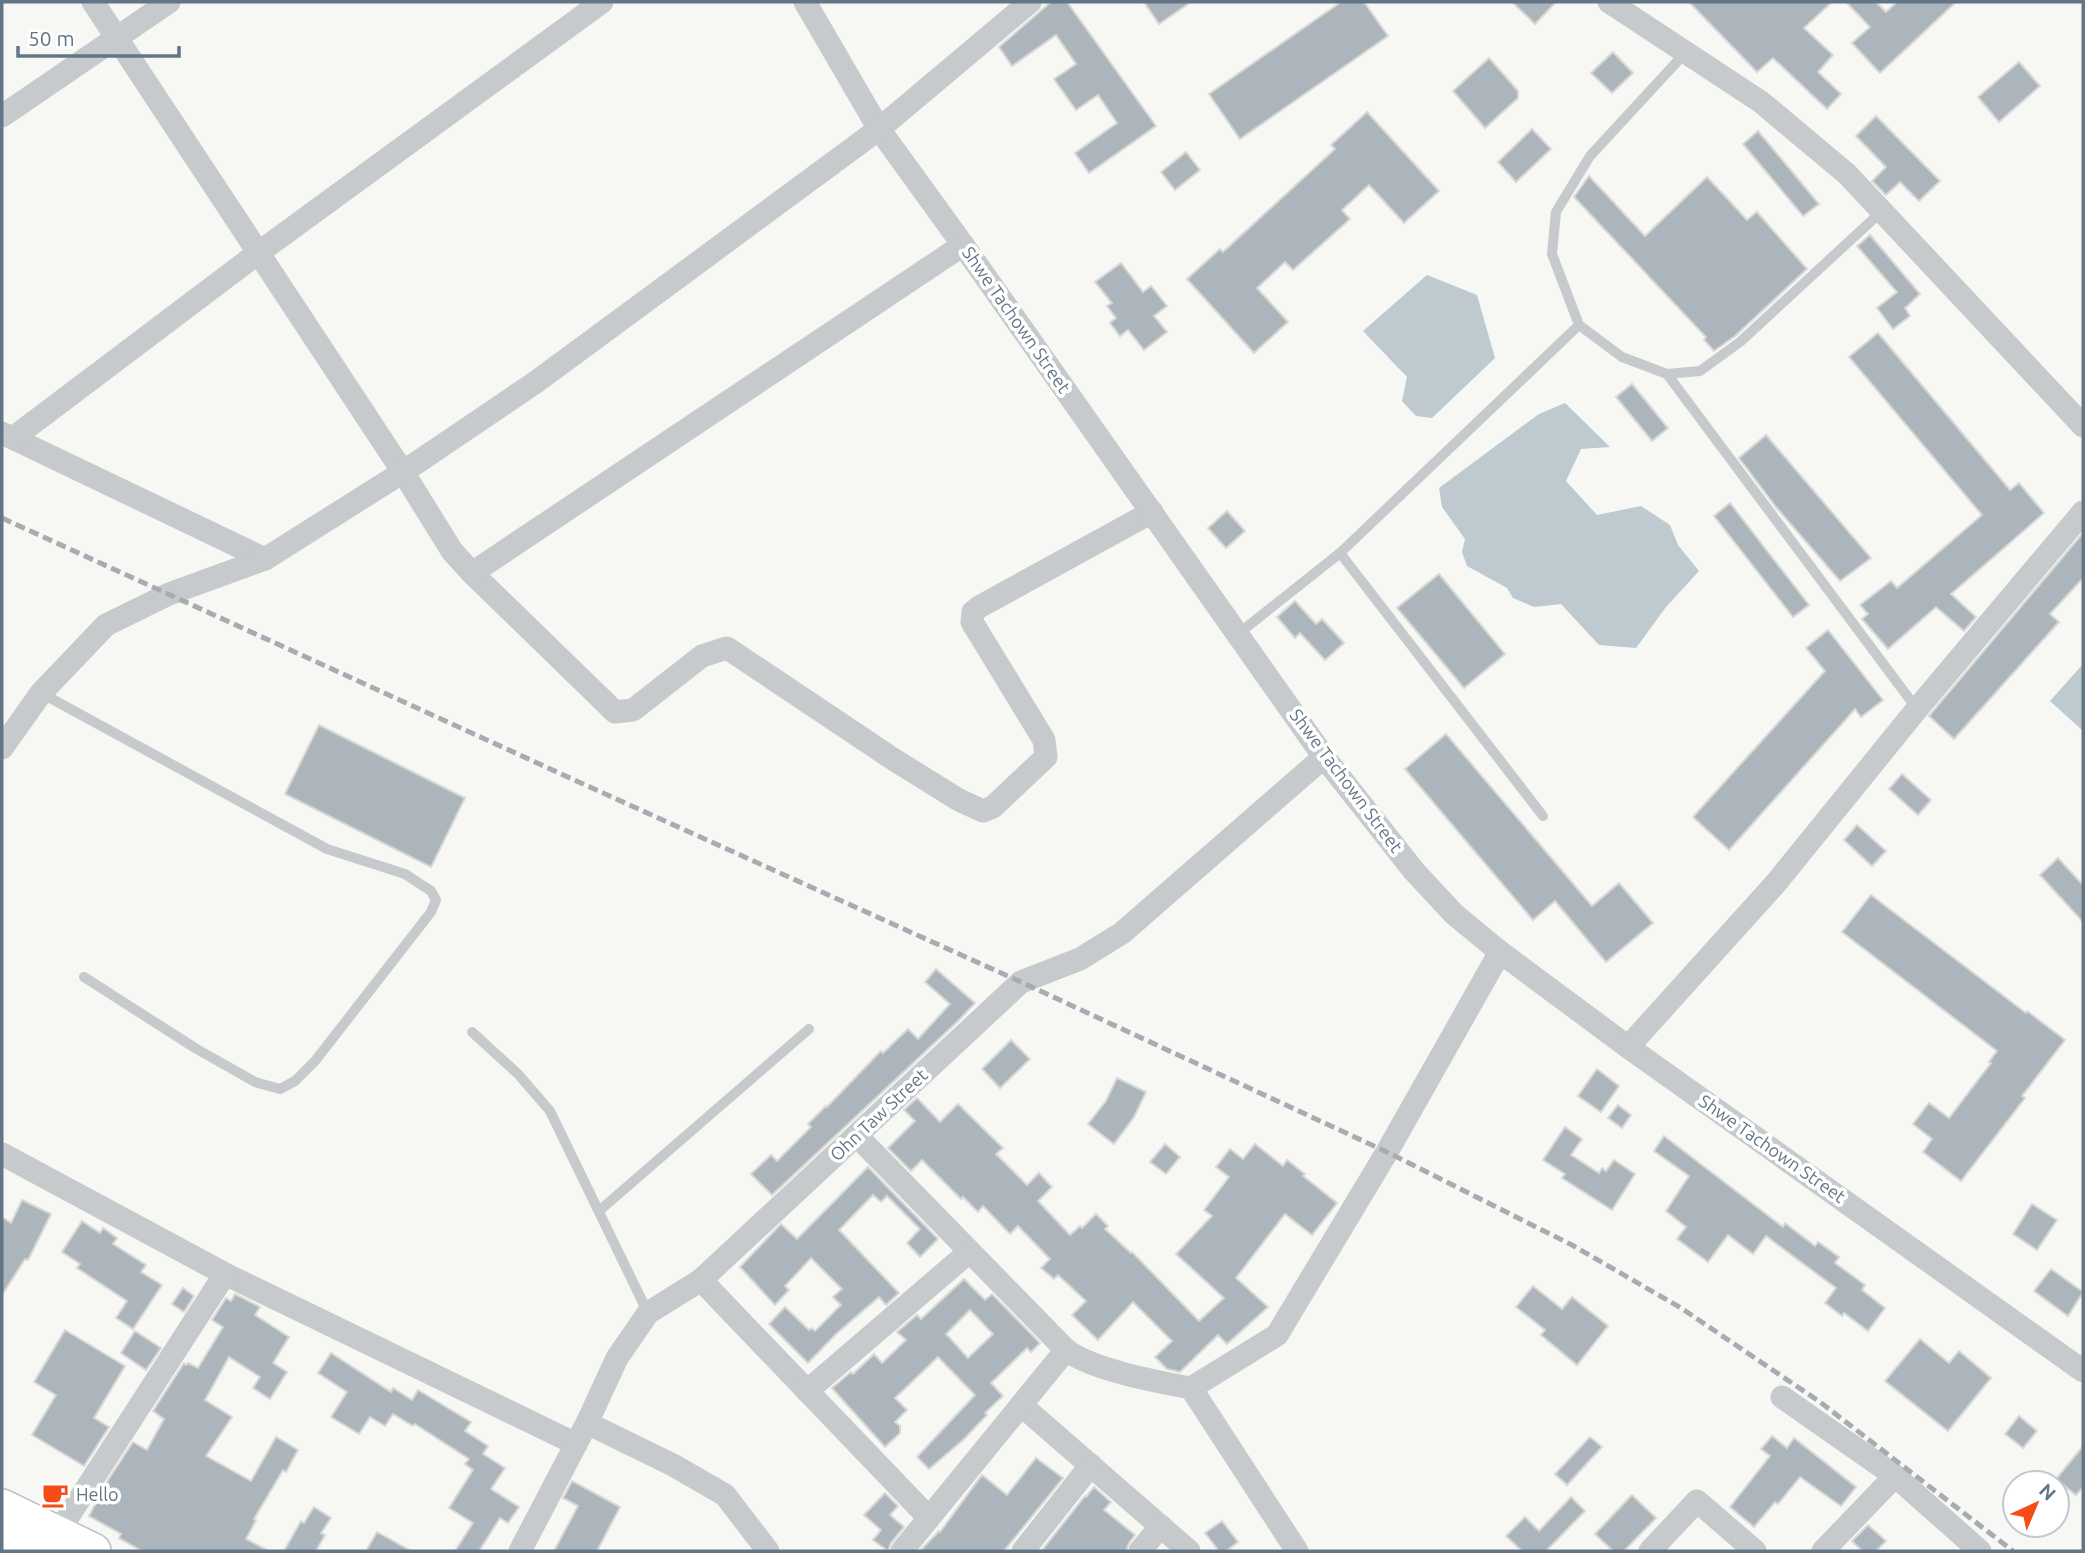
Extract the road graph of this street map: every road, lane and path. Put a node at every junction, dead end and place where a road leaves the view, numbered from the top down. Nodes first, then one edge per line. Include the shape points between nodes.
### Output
1 (93, 2) edge
2 (169, 2) edge
3 (602, 2) edge
4 (805, 2) edge
5 (1030, 2) edge
6 (1609, 2) edge
7 (116, 38) junction
8 (1686, 52) junction
9 (2, 116) edge
10 (879, 129) junction
11 (1881, 212) junction
12 (963, 245) junction
13 (258, 253) junction
14 (1579, 325) junction
15 (1667, 374) junction
16 (2083, 426) edge
17 (8, 435) edge
18 (404, 472) junction
19 (1152, 512) junction
20 (2083, 512) edge
21 (1340, 553) junction
22 (265, 559) junction
23 (472, 573) junction
24 (1238, 634) junction
25 (41, 693) junction
26 (1917, 709) junction
27 (2, 748) edge
28 (1324, 757) junction
29 (1543, 816) dead end
30 (1500, 952) junction
31 (84, 977) dead end
32 (809, 1029) dead end
33 (472, 1032) dead end
34 (1628, 1047) junction
35 (857, 1136) junction
36 (2, 1154) edge
37 (599, 1211) junction
38 (969, 1252) junction
39 (225, 1274) junction
40 (701, 1280) junction
41 (648, 1313) junction
42 (1066, 1350) junction
43 (2081, 1364) edge
44 (1191, 1388) junction
45 (807, 1391) junction
46 (1782, 1397) dead end
47 (1021, 1405) junction
48 (587, 1423) junction
49 (576, 1444) junction
50 (1091, 1465) junction
51 (1895, 1476) junction
52 (2, 1507) edge
53 (929, 1518) junction
54 (1161, 1526) junction
55 (2, 1535) edge
56 (48, 1543) edge
57 (93, 1551) edge
58 (520, 1551) edge
59 (768, 1551) edge
60 (902, 1551) edge
61 (1023, 1551) edge
62 (1140, 1551) edge
63 (1189, 1551) edge
64 (1297, 1551) edge
65 (1650, 1551) edge
66 (1755, 1551) edge
67 (1822, 1551) edge
68 (1980, 1551) edge

1 - 7 street
2 - 7 street
3 - 13 street
4 - 10 street, Shwe Tachown Street
5 - 10 street
6 - 8 street
7 - 9 street
7 - 13 street
8 - 11 street via 1761,102 1847,174
8 - 14 lane via 1590,156 1556,212 1552,254
10 - 12 street, Shwe Tachown Street
10 - 18 street via 536,382
11 - 15 lane via 1741,342 1700,371
11 - 16 street
12 - 19 street, Shwe Tachown Street
12 - 23 street
13 - 17 street
13 - 18 street
14 - 15 lane via 1622,357
14 - 21 lane
15 - 26 lane
17 - 22 street
18 - 22 street
18 - 23 street via 452,551
19 - 23 street via 973,612 972,622 1044,740 1046,757 983,811 904,766 727,649 702,656 633,709 615,712
19 - 24 street, Shwe Tachown Street
20 - 26 street
21 - 24 lane
21 - 29 lane
22 - 25 street via 169,594 106,625
24 - 28 street, Shwe Tachown Street
25 - 27 street
25 - 31 lane via 327,849 405,874 431,891 436,900 432,912 315,1061 280,1089 255,1082 195,1048
26 - 34 street via 1776,883
28 - 30 street, Shwe Tachown Street via 1414,871 1454,914
28 - 35 street, Ohn Taw Street via 1122,933 1080,959 1021,982
30 - 34 street, Shwe Tachown Street
30 - 44 street via 1277,1335
32 - 37 lane
33 - 37 lane via 550,1111
34 - 43 street, Shwe Tachown Street
35 - 38 street
35 - 40 street, Ohn Taw Street
36 - 39 street
37 - 41 lane
38 - 42 street
38 - 45 street
39 - 49 street
39 - 56 street
40 - 41 street, Ohn Taw Street
40 - 45 street
41 - 48 street, Ohn Taw Street via 617,1358
42 - 44 street via 1078,1359
42 - 47 street
44 - 64 street
45 - 53 street
46 - 51 street
47 - 50 street
47 - 53 street
48 - 49 street, Ohn Taw Street
48 - 59 street via 725,1495
49 - 58 street, Ohn Taw Street
50 - 54 street
50 - 61 street
51 - 67 street
51 - 68 street
52 - 56 main road
53 - 60 street
54 - 62 street
54 - 63 street
55 - 56 main road
56 - 57 main road
65 - 66 street via 1697,1501

